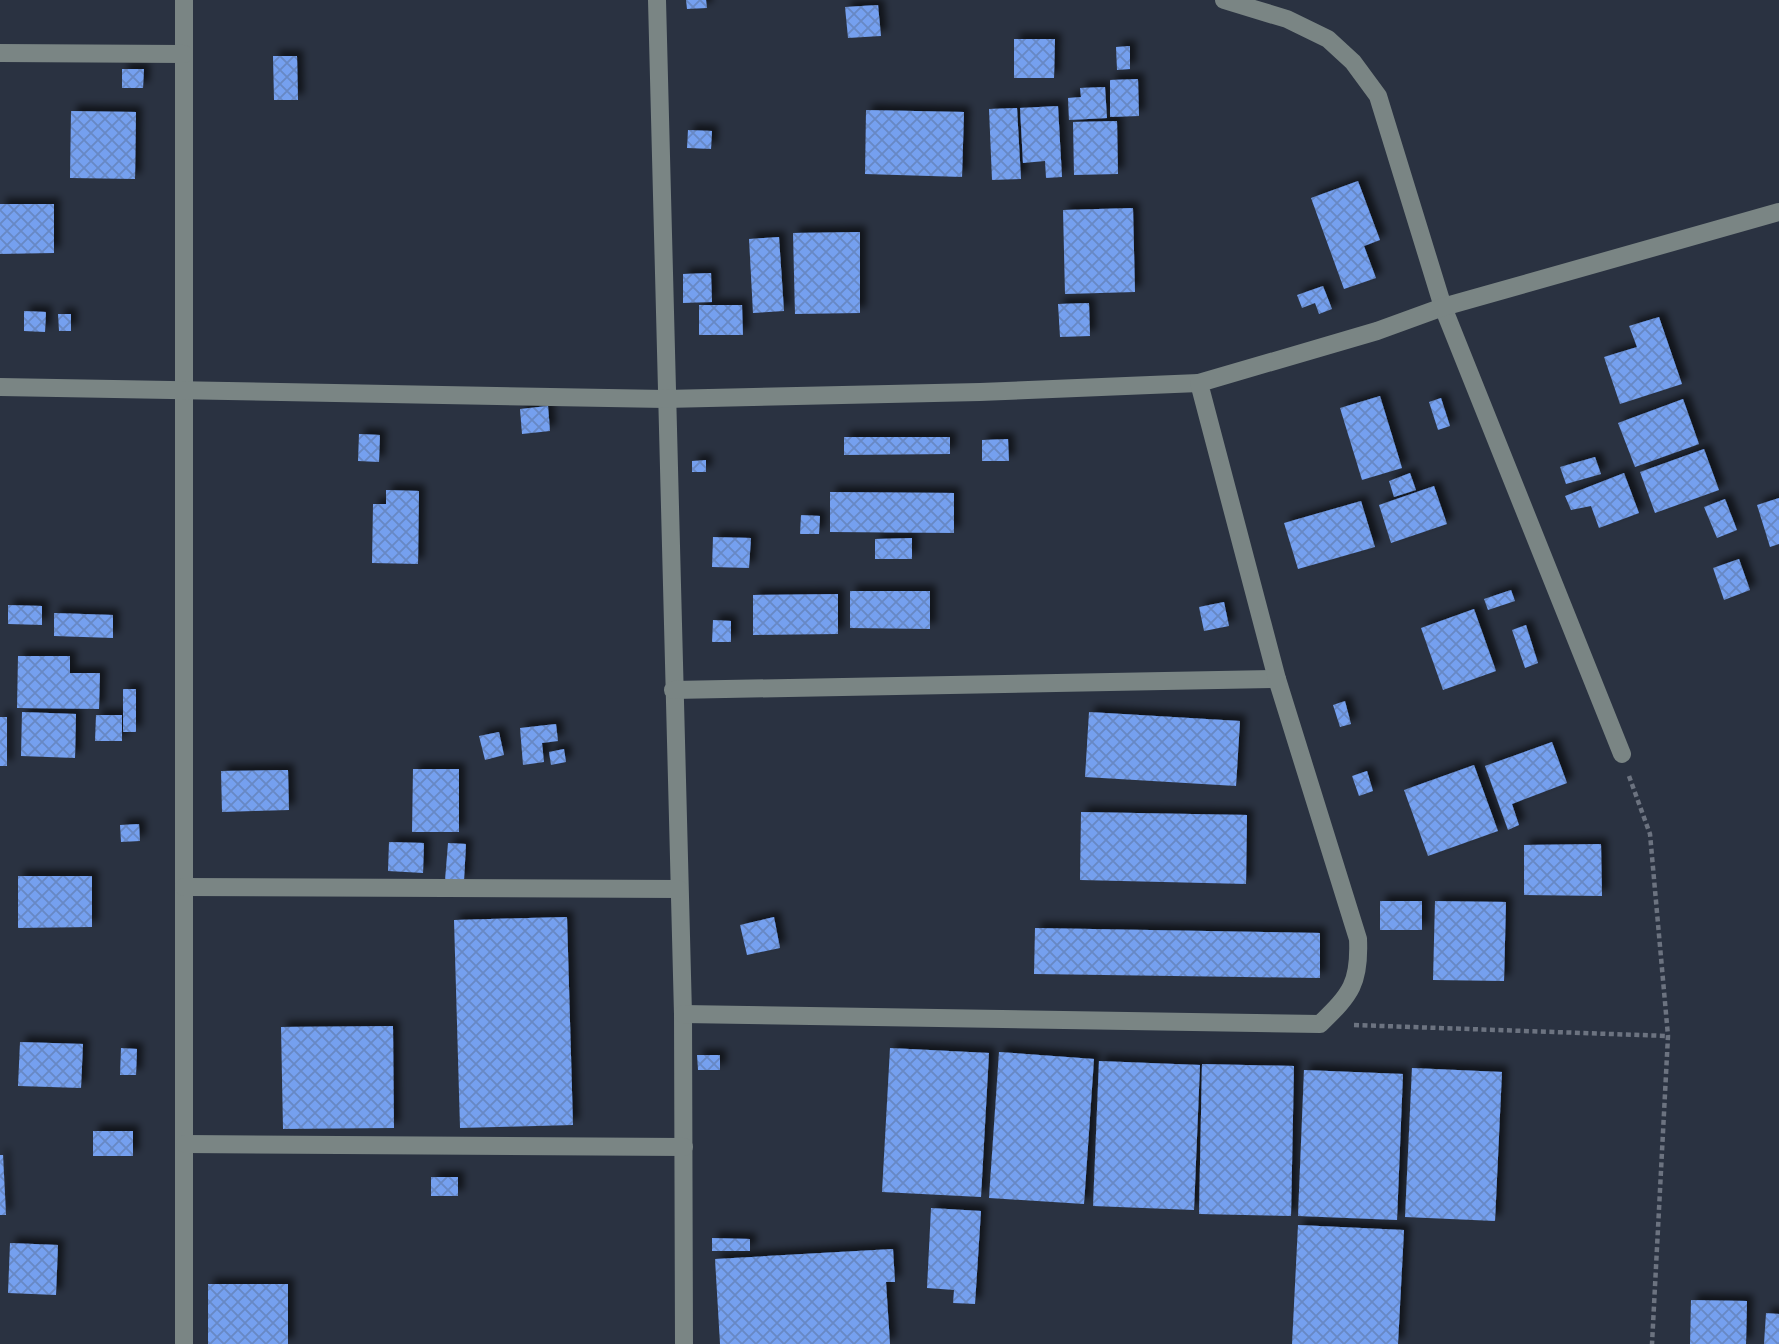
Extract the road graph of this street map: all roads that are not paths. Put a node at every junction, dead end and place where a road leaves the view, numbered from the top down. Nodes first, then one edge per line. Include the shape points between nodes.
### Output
1 (184, 0) edge
2 (657, 0) edge
3 (1224, 0) edge
4 (0, 54) edge
5 (184, 54) junction
6 (1779, 212) edge
7 (1443, 307) junction
8 (1199, 383) junction
9 (0, 387) edge
10 (184, 390) junction
11 (665, 399) junction
12 (1277, 679) junction
13 (673, 690) junction
14 (1622, 754) road end
15 (184, 887) junction
16 (679, 889) junction
17 (683, 1014) junction
18 (185, 1144) junction
19 (684, 1147) junction
20 (184, 1344) edge
21 (684, 1344) edge

1 - 5 street
2 - 11 street
3 - 7 street via 1287,19 1328,39 1353,62 1378,96
4 - 5 street
5 - 10 street
6 - 7 street
7 - 8 street
7 - 14 street
8 - 11 street
8 - 12 street
9 - 10 street
10 - 11 street
10 - 15 street
11 - 13 street
12 - 13 street
12 - 17 street via 1359,939 1357,981 1320,1024
13 - 16 street
15 - 16 street
15 - 18 street
16 - 17 street
17 - 19 street
18 - 19 street
18 - 20 street
19 - 21 street

